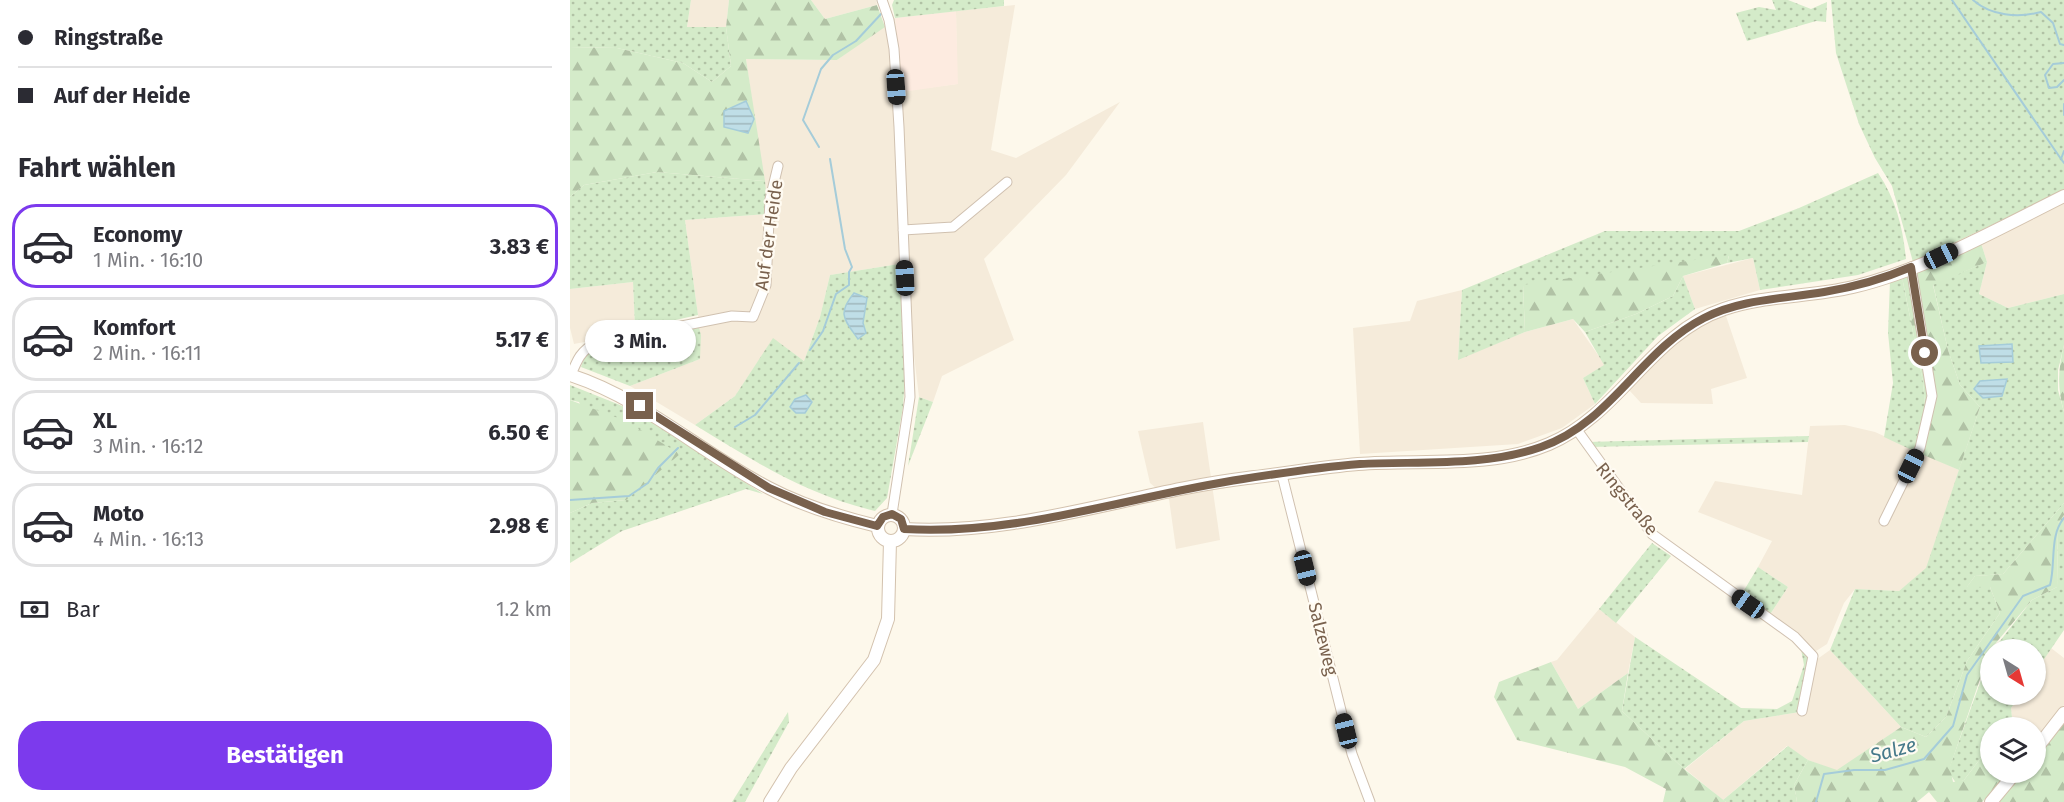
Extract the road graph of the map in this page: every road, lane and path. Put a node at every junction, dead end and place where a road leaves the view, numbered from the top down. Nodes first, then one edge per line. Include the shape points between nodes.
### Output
1 (882, 0) edge
2 (778, 166) dead end
3 (1007, 182) dead end
4 (2064, 196) edge
5 (903, 231) junction
6 (1911, 267) junction
7 (571, 375) edge
8 (1577, 430) junction
9 (1282, 475) junction
10 (892, 514) junction
11 (1884, 521) dead end
12 (877, 526) junction
13 (904, 529) junction
14 (890, 541) junction
15 (1802, 711) dead end
16 (2064, 713) edge
17 (2046, 736) edge
18 (2007, 783) edge
19 (770, 802) edge
20 (1370, 802) edge
21 (1991, 802) edge

1 - 5 street via 890,20 894,49
2 - 7 street, Auf der Heide via 770,199 766,285 753,317 732,316 596,343 585,348
3 - 5 street via 953,227
4 - 6 street
5 - 10 street via 910,398
6 - 8 street via 1854,286 1724,309 1703,319 1659,349 1616,396
6 - 11 street via 1932,396 1920,448
7 - 12 street, Auf der Heide via 640,406 769,488 825,512
8 - 9 street via 1546,446 1505,456 1357,464
8 - 15 street, Ringstraße via 1652,534 1795,637 1813,656
9 - 13 street via 998,526 941,532
9 - 20 street, Salzeweg via 1352,754
10 - 12 street via 883,517
10 - 13 street via 901,519
12 - 14 street via 880,536
13 - 14 street via 899,538
14 - 19 street via 888,619 874,660 791,768
16 - 17 street
18 - 21 street

